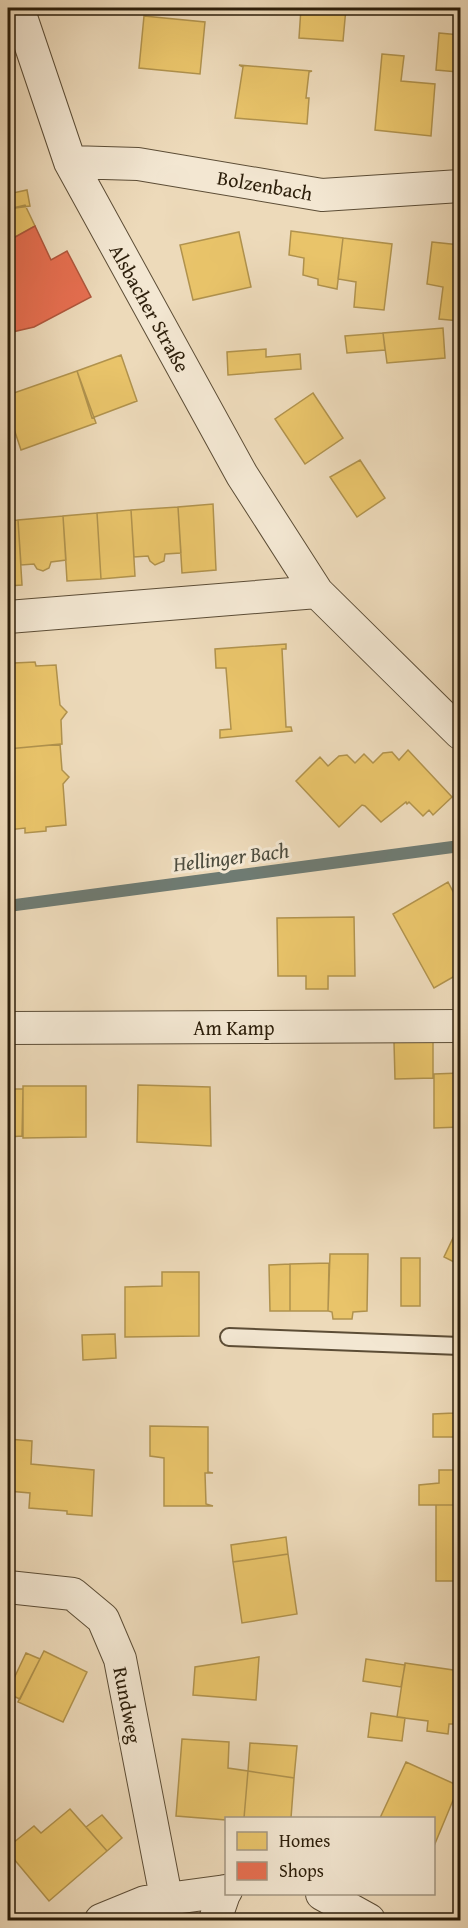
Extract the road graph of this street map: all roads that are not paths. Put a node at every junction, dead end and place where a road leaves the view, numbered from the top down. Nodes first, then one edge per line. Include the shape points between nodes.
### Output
1 (18, 8) edge
2 (70, 162) junction
3 (460, 186) edge
4 (316, 592) junction
5 (8, 617) edge
6 (458, 725) edge
7 (460, 1026) edge
8 (8, 1028) edge
9 (229, 1336) dead end
10 (460, 1346) edge
11 (8, 1587) edge
12 (225, 1891) edge
13 (225, 1894) edge
14 (325, 1895) edge
15 (166, 1897) junction
16 (101, 1920) edge
17 (215, 1920) edge
18 (369, 1920) edge

1 - 2 street, Alsbacher Straße
2 - 3 street, Bolzenbach via 138,164 322,195
2 - 4 street, Alsbacher Straße via 242,475
4 - 5 street
4 - 6 street, Alsbacher Straße
7 - 8 street, Am Kamp
9 - 10 lane
11 - 15 street, Rundweg via 73,1594 103,1619 120,1659
12 - 15 street
13 - 17 street
14 - 18 street
15 - 16 street

